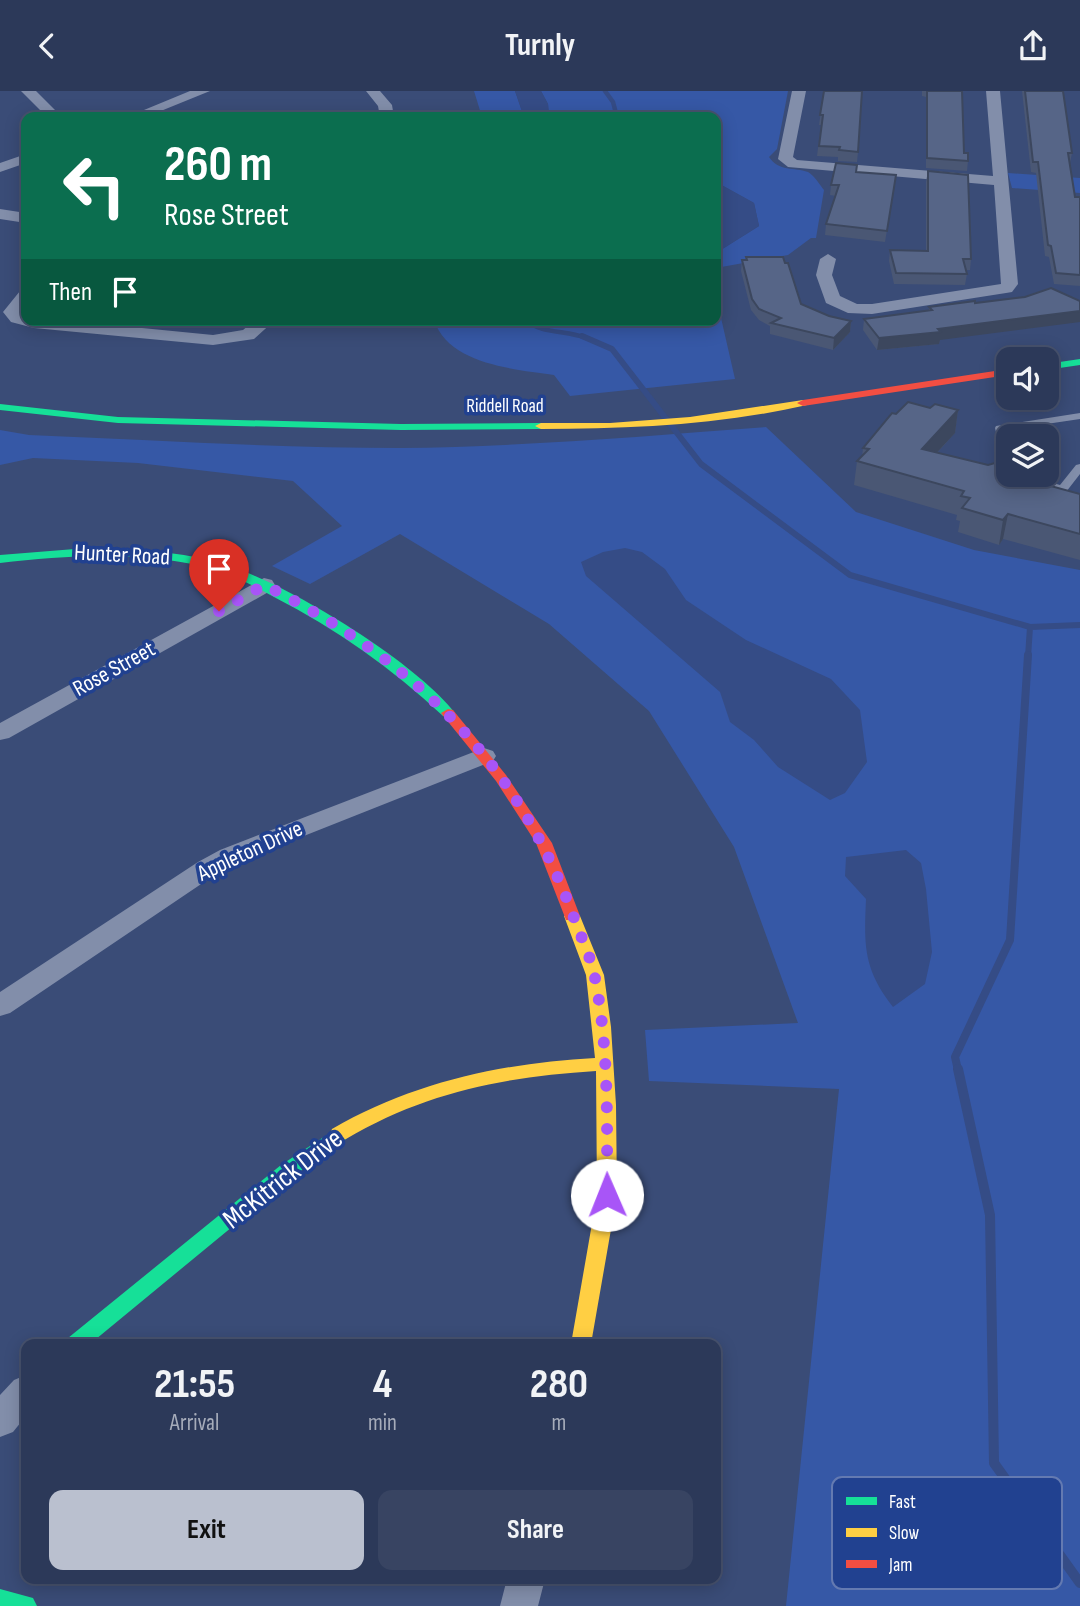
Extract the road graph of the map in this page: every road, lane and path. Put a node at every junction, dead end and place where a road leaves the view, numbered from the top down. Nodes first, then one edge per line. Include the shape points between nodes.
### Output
1 (28, 91) edge
2 (203, 91) edge
3 (373, 91) edge
4 (799, 91) edge
5 (993, 91) edge
6 (50, 112) edge
7 (147, 112) edge
8 (386, 112) edge
9 (21, 160) edge
10 (811, 167) joint
11 (0, 168) edge
12 (1000, 181) junction
13 (0, 214) edge
14 (21, 217) edge
15 (828, 259) dead end
16 (21, 301) edge
17 (21, 319) edge
18 (60, 326) edge
19 (259, 326) edge
20 (1080, 362) edge
21 (1059, 365) edge
22 (996, 374) edge
23 (0, 407) edge
24 (1080, 416) edge
25 (1027, 424) edge
26 (996, 466) edge
27 (1080, 467) edge
28 (996, 473) edge
29 (1055, 487) edge
30 (1062, 489) junction
31 (1039, 496) edge
32 (0, 559) edge
33 (264, 585) junction
34 (0, 733) edge
35 (484, 756) junction
36 (0, 1006) edge
37 (604, 1064) junction
38 (81, 1339) edge
39 (582, 1339) edge
40 (21, 1397) edge
41 (0, 1421) edge
42 (525, 1584) edge
43 (0, 1600) edge
44 (25, 1606) edge
45 (519, 1606) edge

1 - 6 street
2 - 7 street
3 - 8 street
4 - 10 street via 785,159
5 - 12 street
9 - 11 street
10 - 12 street
12 - 15 street via 1010,284 1006,288 854,309 832,299 824,275
13 - 14 street
16 - 17 street via 12,312
18 - 19 street via 213,340 248,335
20 - 21 street
22 - 23 street, Riddell Road via 690,420 611,426 401,427 118,420
24 - 25 lane
26 - 28 lane via 987,473
27 - 30 lane
29 - 30 lane
30 - 31 lane via 1055,499
32 - 33 street, Hunter Road via 81,551 163,555 202,562
33 - 34 street, Rose Street
33 - 35 street, Hunter Road via 327,618 381,655 436,701
35 - 36 street, Appleton Drive via 229,856
35 - 37 street, Hunter Road via 538,834 560,879 595,975
37 - 38 street, McKitrick Drive via 559,1065 453,1084 352,1126 315,1149
37 - 39 street, Hunter Road via 607,1195
40 - 41 street
42 - 45 street
43 - 44 street

